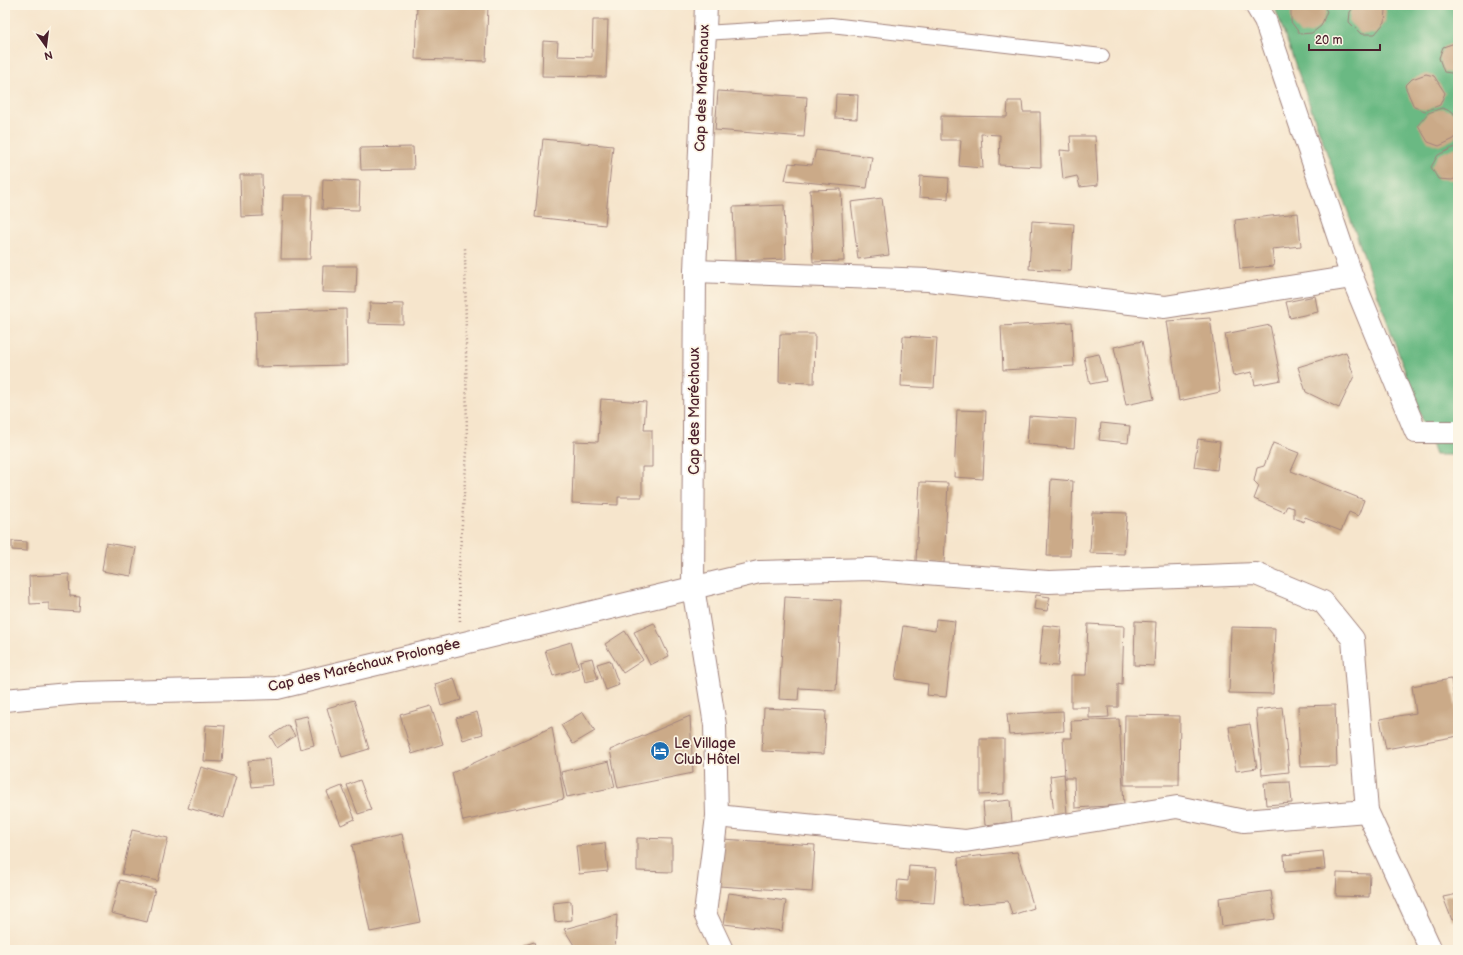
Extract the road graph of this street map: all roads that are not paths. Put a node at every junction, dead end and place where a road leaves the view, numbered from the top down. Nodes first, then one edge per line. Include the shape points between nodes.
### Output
1 (706, 5) edge
2 (1256, 5) edge
3 (704, 33) junction
4 (1102, 56) dead end
5 (695, 271) junction
6 (1352, 277) junction
7 (1458, 432) edge
8 (693, 587) junction
9 (5, 700) edge
10 (1367, 811) junction
11 (717, 816) junction
12 (722, 950) edge
13 (1431, 950) edge

1 - 3 street, Cap des Maréchaux
2 - 6 street via 1265,20
3 - 4 lane via 831,25
3 - 5 street, Cap des Maréchaux
5 - 6 street via 928,280 1165,307
5 - 8 street, Cap des Maréchaux
6 - 7 street via 1416,432
8 - 9 street, Cap des Maréchaux Prolongée via 277,688 79,692
8 - 10 street, Cap des Maréchaux Prolongée via 758,572 870,569 1049,582 1256,574 1323,602 1353,639
8 - 11 street, Cap des Maréchaux via 715,725
10 - 11 street via 1244,822 1177,807 965,841
10 - 13 street
11 - 12 street, Cap des Maréchaux via 705,914

